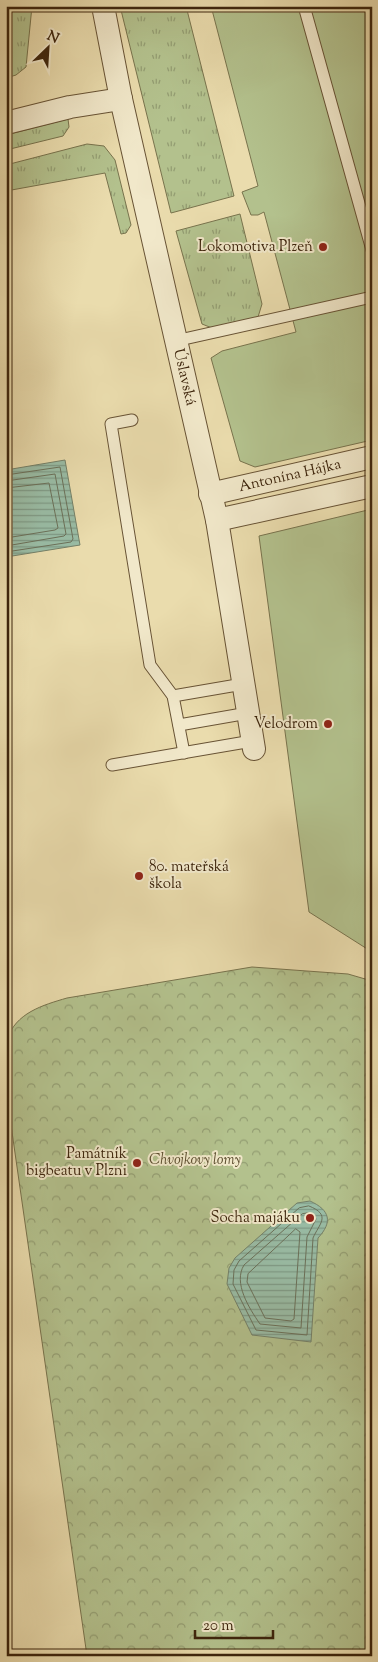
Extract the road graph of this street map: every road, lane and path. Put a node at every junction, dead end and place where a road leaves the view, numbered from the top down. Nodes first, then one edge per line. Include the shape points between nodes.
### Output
1 (103, 6) edge
2 (304, 6) edge
3 (121, 99) junction
4 (6, 123) edge
5 (372, 250) edge
6 (372, 297) edge
7 (176, 341) junction
8 (132, 420) dead end
9 (372, 457) edge
10 (372, 486) edge
11 (210, 494) junction
12 (217, 520) junction
13 (243, 684) junction
14 (173, 696) junction
15 (248, 713) junction
16 (179, 725) junction
17 (253, 745) joint
18 (184, 753) junction
19 (112, 765) dead end

1 - 3 street, Úslavská
2 - 5 lane
3 - 4 street
3 - 7 street, Úslavská
6 - 7 lane
7 - 11 street, Úslavská
8 - 14 lane via 111,424 150,665
9 - 11 street, Antonína Hájka
10 - 12 street, Antonína Hájka
11 - 12 street, Úslavská
12 - 13 street, Úslavská
13 - 14 lane
13 - 15 street, Úslavská
14 - 16 lane
15 - 16 lane
15 - 17 street, Úslavská
16 - 18 lane
17 - 18 lane
18 - 19 lane

